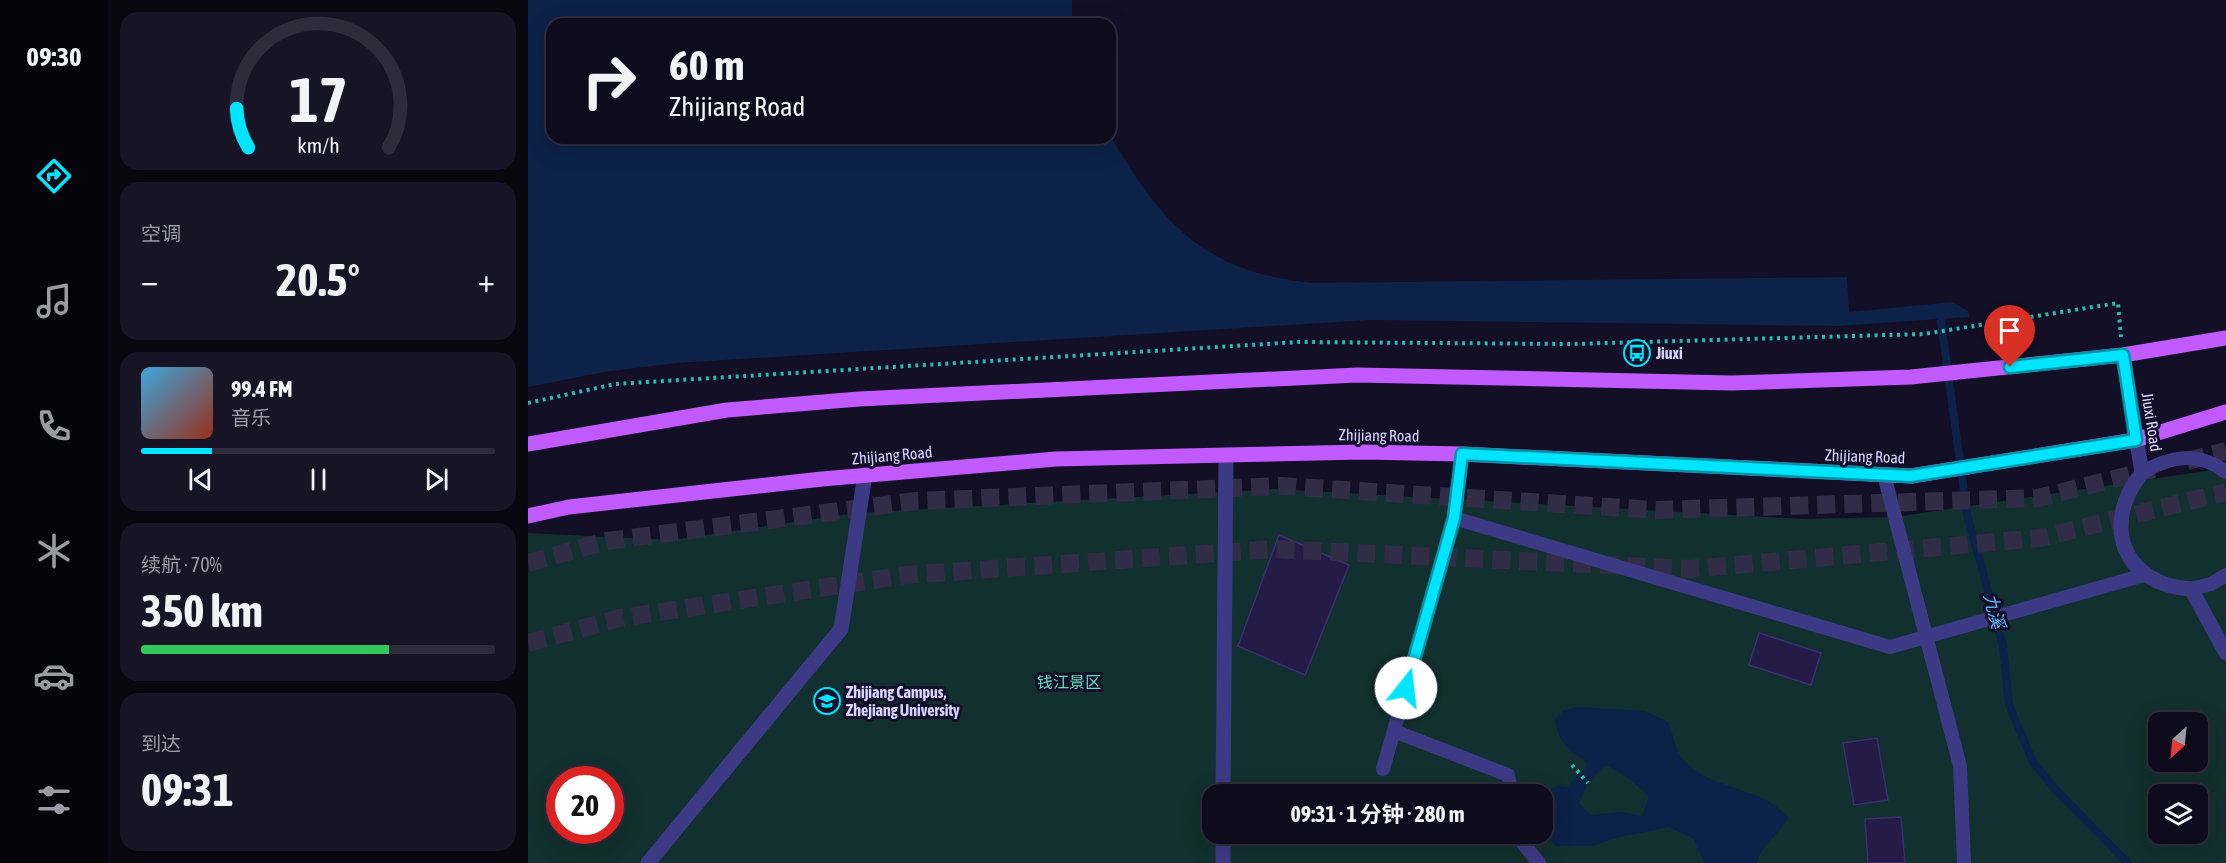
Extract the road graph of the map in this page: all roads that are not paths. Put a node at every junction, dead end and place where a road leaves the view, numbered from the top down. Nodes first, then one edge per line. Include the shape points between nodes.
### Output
1 (2226, 338) edge
2 (2123, 355) junction
3 (2226, 412) edge
4 (2136, 440) junction
5 (528, 444) edge
6 (1462, 454) junction
7 (1226, 455) junction
8 (2226, 472) edge
9 (2142, 473) junction
10 (865, 475) junction
11 (1884, 475) junction
12 (528, 516) edge
13 (1454, 518) junction
14 (2144, 574) junction
15 (2226, 575) edge
16 (2190, 589) junction
17 (2226, 653) edge
18 (1394, 731) junction
19 (1383, 769) dead end
20 (1223, 784) edge
21 (1510, 784) edge
22 (1223, 844) edge
23 (1524, 844) edge
24 (648, 863) edge
25 (1223, 863) edge
26 (1539, 863) edge
27 (1964, 863) edge

1 - 2 main road
2 - 4 street, Jiuxi Road
2 - 5 main road via 1930,375 1732,383 1357,375 859,399 727,410
3 - 4 main road, Zhijiang Road
4 - 9 street, Jiuxi Road
4 - 11 main road, Zhijiang Road via 1911,476
6 - 7 main road, Zhijiang Road
6 - 11 main road, Zhijiang Road
6 - 13 lane
7 - 10 main road, Zhijiang Road via 1056,459
7 - 20 street
8 - 9 lane via 2199,458 2179,457 2159,462
9 - 14 street, Jiuxi Road via 2122,506 2120,524 2131,561
10 - 12 main road, Zhijiang Road via 569,507
10 - 24 street via 841,629
11 - 27 lane via 1960,766
13 - 14 lane via 1890,647
13 - 18 lane
14 - 16 street via 2158,583
15 - 16 lane
16 - 17 street
18 - 19 lane
18 - 21 lane via 1508,775
22 - 25 street
23 - 26 lane

